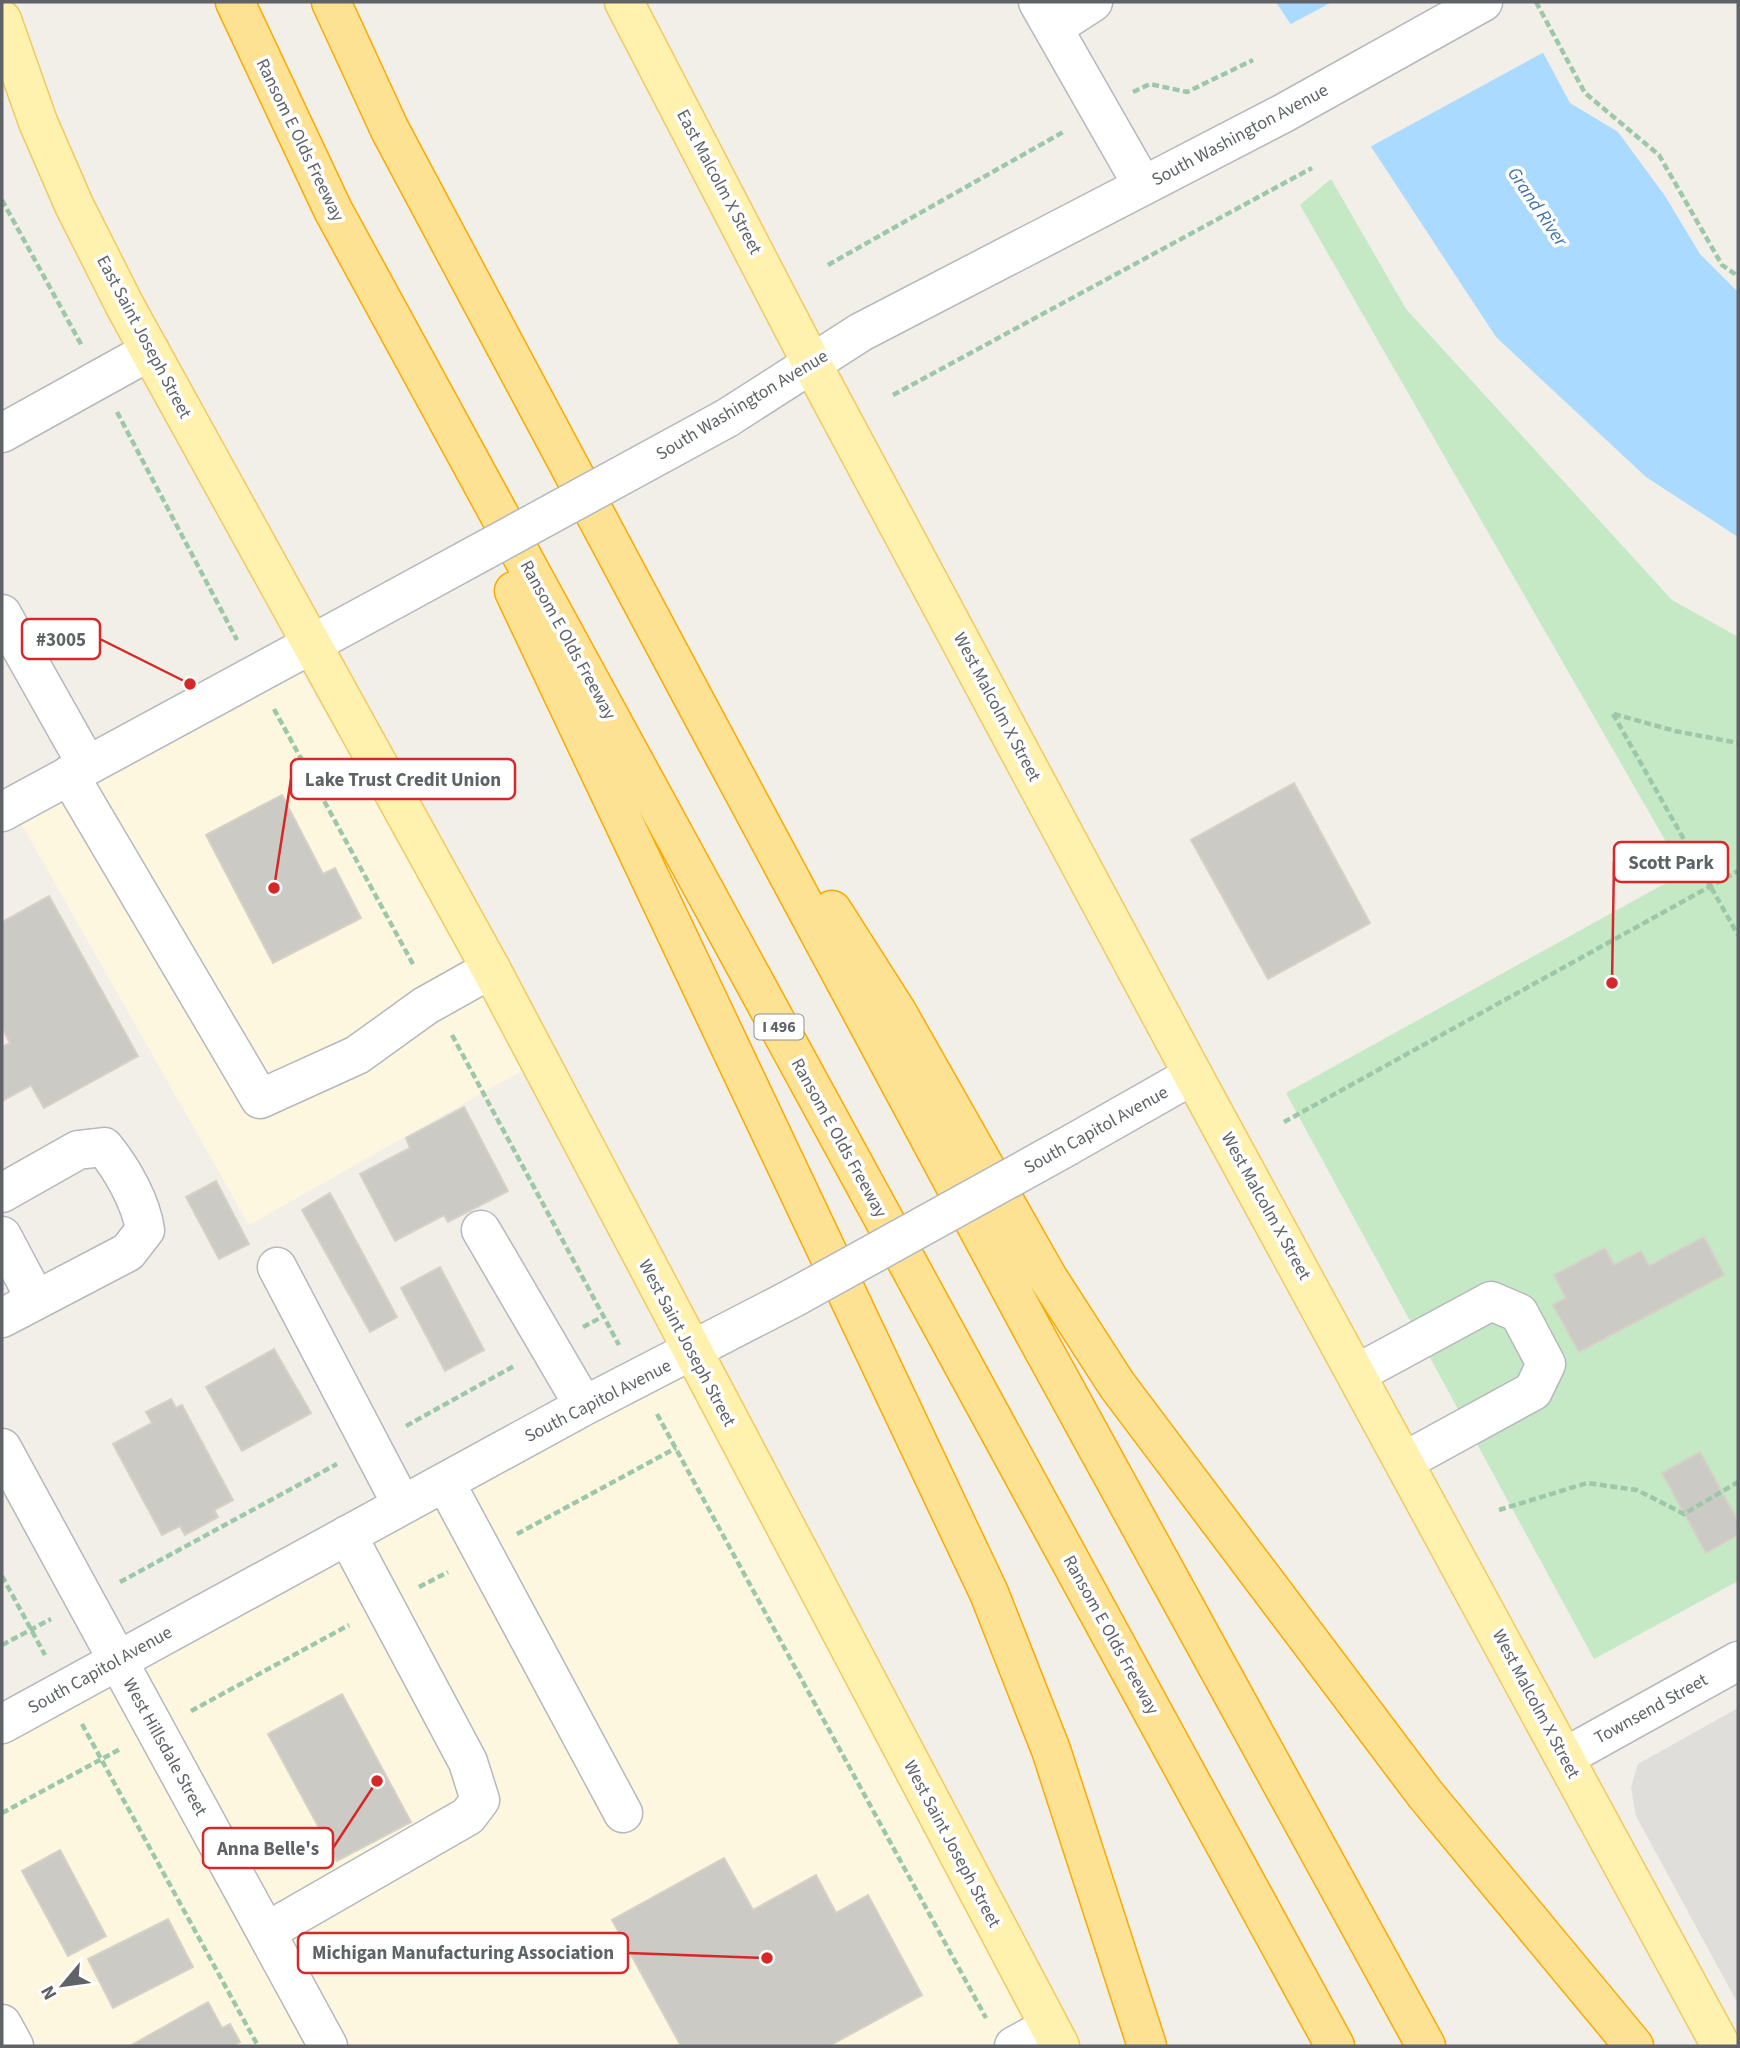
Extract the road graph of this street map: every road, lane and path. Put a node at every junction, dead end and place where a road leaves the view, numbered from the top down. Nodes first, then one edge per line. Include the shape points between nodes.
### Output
1 (235, 2) edge
2 (331, 2) edge
3 (342, 2) edge
4 (624, 2) edge
5 (1093, 2) edge
6 (1483, 2) edge
7 (1536, 2) edge
8 (1046, 15) edge
9 (2, 20) edge
10 (1253, 60) dead end
11 (371, 90) junction
12 (1102, 111) junction
13 (1312, 167) dead end
14 (1143, 186) junction
15 (2, 200) edge
16 (333, 210) junction
17 (828, 265) dead end
18 (1738, 276) edge
19 (150, 351) junction
20 (812, 364) junction
21 (100, 379) junction
22 (892, 395) dead end
23 (2, 433) edge
24 (2, 614) edge
25 (311, 642) junction
26 (254, 673) junction
27 (697, 705) junction
28 (1738, 743) edge
29 (78, 770) junction
30 (2, 812) edge
31 (1738, 871) edge
32 (1713, 886) junction
33 (1738, 935) edge
34 (491, 969) junction
35 (433, 1001) junction
36 (1194, 1075) junction
37 (1284, 1122) dead end
38 (2, 1193) edge
39 (481, 1230) dead end
40 (2, 1236) edge
41 (277, 1267) dead end
42 (36, 1300) junction
43 (604, 1316) junction
44 (2, 1318) edge
45 (549, 1346) junction
46 (691, 1353) junction
47 (1358, 1373) junction
48 (638, 1379) junction
49 (584, 1406) junction
50 (370, 1445) junction
51 (2, 1448) edge
52 (676, 1448) junction
53 (1405, 1461) junction
54 (445, 1482) junction
55 (1738, 1482) edge
56 (13, 1495) edge
57 (402, 1505) junction
58 (1499, 1510) dead end
59 (347, 1535) junction
60 (483, 1552) junction
61 (2, 1576) edge
62 (85, 1601) junction
63 (385, 1606) junction
64 (31, 1629) junction
65 (2, 1645) edge
66 (118, 1660) junction
67 (1738, 1661) edge
68 (64, 1690) junction
69 (2, 1724) edge
70 (156, 1730) junction
71 (1565, 1757) junction
72 (102, 1759) junction
73 (2, 1813) edge
74 (623, 1813) dead end
75 (266, 1932) junction
76 (2, 2024) edge
77 (1001, 2034) edge
78 (1055, 2037) edge
79 (14, 2046) edge
80 (258, 2046) edge
81 (328, 2046) edge
82 (1147, 2046) edge
83 (1335, 2046) edge
84 (1426, 2046) edge
85 (1634, 2046) edge
86 (1721, 2046) edge

1 - 16 highway, Ransom E Olds Freeway / I 496
2 - 11 highway
3 - 11 highway
4 - 20 main road, East Malcolm X Street
5 - 8 street
6 - 14 street, South Washington Avenue
7 - 18 path via 1585,93 1659,155 1722,265
8 - 12 street
9 - 19 main road, East Saint Joseph Street via 74,205
10 - 12 path via 1187,92 1150,84
11 - 27 highway
12 - 14 street
12 - 17 path
13 - 22 path
14 - 20 street, South Washington Avenue via 862,332
15 - 21 path
16 - 82 highway via 989,1593 1051,1750
16 - 83 highway, Ransom E Olds Freeway / I 496
19 - 21 street
19 - 25 main road, East Saint Joseph Street
20 - 25 street, South Washington Avenue, bridge via 727,418
20 - 36 main road, West Malcolm X Street
21 - 23 street
21 - 26 path
24 - 29 street
25 - 26 street, South Washington Avenue
25 - 34 main road, West Saint Joseph Street
26 - 29 street, South Washington Avenue
26 - 35 path
27 - 84 highway via 1024,1315
27 - 85 highway via 872,970 1042,1268 1117,1385 1425,1794
28 - 32 path via 1613,714
29 - 30 street, South Washington Avenue
29 - 35 street via 260,1098 358,1055
31 - 32 path
32 - 33 path
32 - 37 path
34 - 35 street
34 - 46 main road, West Saint Joseph Street
35 - 43 path
36 - 46 street, South Capitol Avenue, bridge
36 - 47 main road, West Malcolm X Street
38 - 42 street via 78,1150 104,1147 143,1215 145,1230 128,1252
39 - 45 street
40 - 42 street
41 - 50 street
42 - 44 street
43 - 45 path
43 - 48 path
45 - 49 street
45 - 50 path
46 - 48 street, South Capitol Avenue
46 - 78 main road, West Saint Joseph Street
47 - 53 main road, West Malcolm X Street
47 - 53 street via 1491,1301 1519,1313 1546,1364 1533,1391
48 - 49 street, South Capitol Avenue
48 - 52 path
49 - 54 street, South Capitol Avenue
50 - 57 street
50 - 62 path
51 - 56 street, West Hillsdale Street
52 - 60 path
52 - 77 path
53 - 71 main road, West Malcolm X Street
54 - 57 street, South Capitol Avenue
54 - 60 street
55 - 58 path via 1684,1514 1637,1490 1587,1483
56 - 62 street, West Hillsdale Street
57 - 59 street, South Capitol Avenue
59 - 63 street
59 - 66 street, South Capitol Avenue
60 - 63 path
60 - 74 street
61 - 64 path
62 - 64 path
62 - 66 street, West Hillsdale Street
63 - 70 path
63 - 75 street via 468,1762 480,1800 468,1816
64 - 65 path
64 - 68 path
66 - 68 street, South Capitol Avenue
66 - 70 street, West Hillsdale Street
67 - 71 street, Townsend Street
68 - 69 street, South Capitol Avenue
68 - 72 path
70 - 72 path
70 - 75 street, West Hillsdale Street
71 - 86 main road, West Malcolm X Street
72 - 73 path
72 - 80 path
75 - 81 street, West Hillsdale Street
76 - 79 street
77 - 78 street

